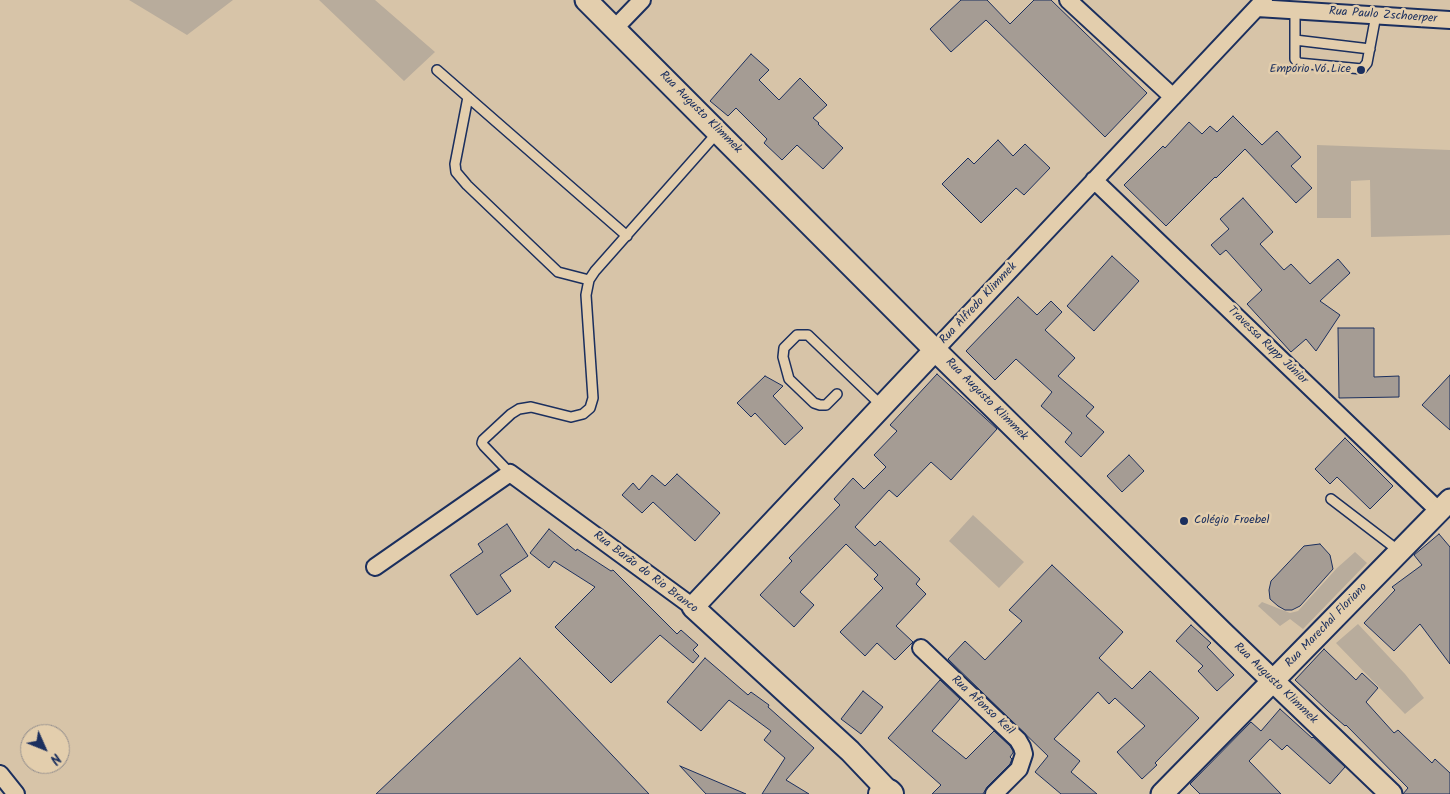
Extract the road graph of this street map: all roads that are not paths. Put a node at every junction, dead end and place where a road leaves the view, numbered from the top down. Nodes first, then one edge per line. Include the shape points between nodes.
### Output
1 (586, 0) edge
2 (642, 0) edge
3 (1068, 0) edge
4 (1261, 4) edge
5 (1295, 10) junction
6 (1376, 15) junction
7 (1450, 20) edge
8 (615, 28) junction
9 (1295, 40) junction
10 (1370, 48) junction
11 (438, 70) dead end
12 (468, 97) junction
13 (1173, 98) junction
14 (719, 132) junction
15 (1094, 180) junction
16 (627, 236) junction
17 (589, 280) junction
18 (936, 350) junction
19 (837, 394) dead end
20 (882, 406) junction
21 (510, 473) junction
22 (1331, 499) dead end
23 (1445, 505) edge
24 (1399, 551) junction
25 (375, 567) dead end
26 (693, 608) junction
27 (921, 648) dead end
28 (1272, 682) junction
29 (0, 774) edge
30 (887, 793) edge
31 (16, 794) edge
32 (994, 794) edge
33 (1162, 794) edge
34 (1391, 794) edge

1 - 8 street, Rua Augusto Klimmek
2 - 8 street
3 - 13 street
4 - 5 street, Rua Paulo Zschoerper
4 - 13 street, Rua Alfredo Klimmek
5 - 6 street, Rua Paulo Zschoerper
5 - 9 lane
6 - 7 street, Rua Paulo Zschoerper
6 - 10 lane
8 - 14 street, Rua Augusto Klimmek
9 - 10 lane
9 - 10 lane via 1295,59 1300,64 1362,69 1367,63
11 - 12 lane
12 - 16 lane
12 - 17 lane via 454,164 456,172 558,272
13 - 15 street, Rua Alfredo Klimmek
14 - 16 lane
14 - 18 street, Rua Augusto Klimmek
15 - 18 street, Rua Alfredo Klimmek
15 - 23 street, Travessa Rupp Júnior
16 - 17 lane
17 - 21 lane via 586,295 593,398 590,408 571,417 531,407 511,414 482,443
18 - 20 street, Rua Alfredo Klimmek
18 - 28 street, Rua Augusto Klimmek
19 - 20 lane via 826,405 820,405 790,379 783,357 784,348 797,335 808,336
20 - 26 street, Rua Alfredo Klimmek
21 - 25 street
21 - 26 street, Rua Barão do Rio Branco
22 - 24 lane
23 - 24 street, Rua Marechal Floriano
24 - 28 street, Rua Marechal Floriano
26 - 30 street, Rua Barão do Rio Branco via 850,751
27 - 32 street, Rua Afonso Keil via 1022,747 1024,754 1019,769
28 - 33 street, Rua Marechal Floriano
28 - 34 street, Rua Augusto Klimmek
29 - 31 street

